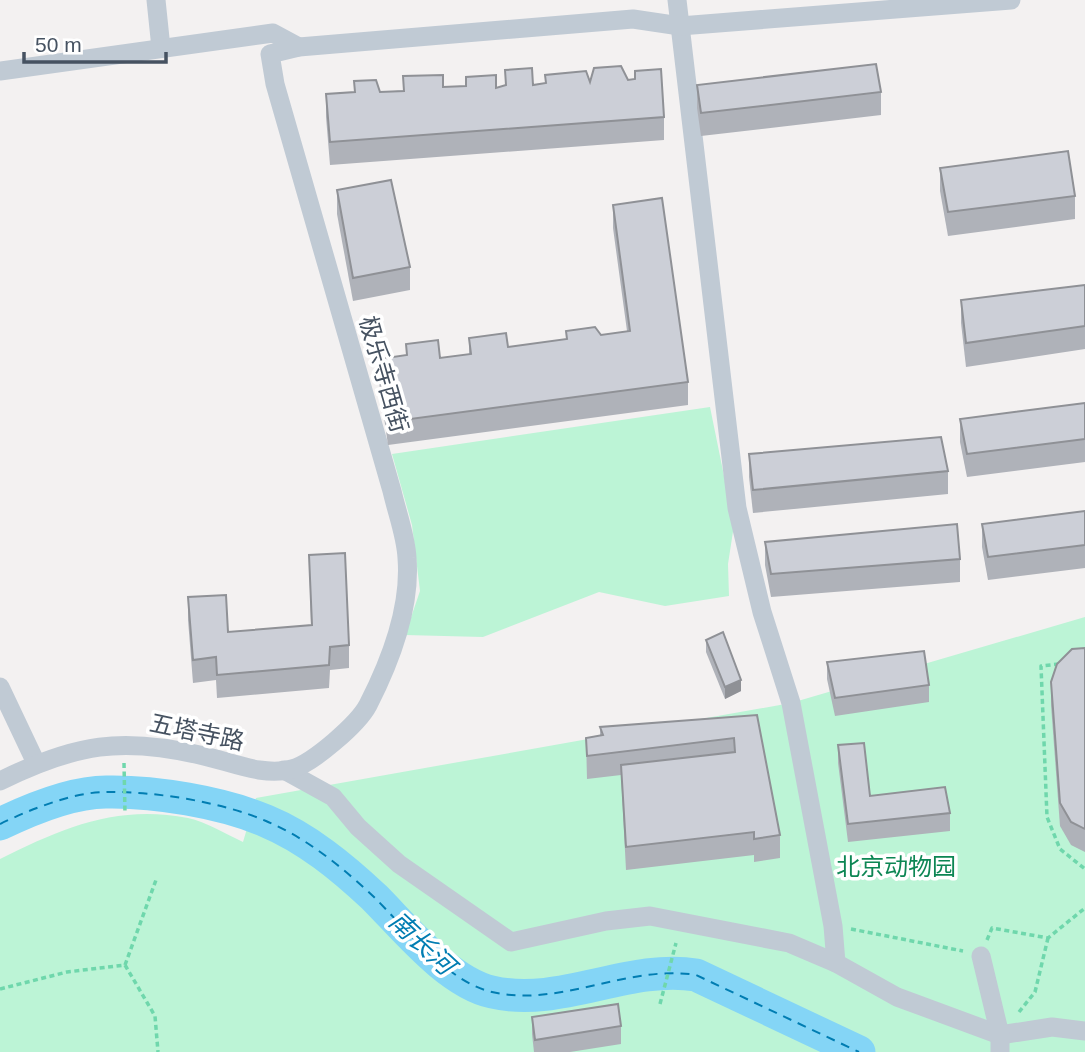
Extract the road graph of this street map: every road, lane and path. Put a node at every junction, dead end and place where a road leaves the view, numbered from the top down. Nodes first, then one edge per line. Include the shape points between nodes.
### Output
1 (156, 0) edge
2 (677, 0) edge
3 (1011, 0) edge
4 (680, 26) junction
5 (299, 47) junction
6 (160, 48) junction
7 (0, 71) edge
8 (1063, 664) edge
9 (0, 687) edge
10 (124, 744) junction
11 (36, 763) junction
12 (284, 770) junction
13 (0, 781) edge
14 (125, 814) dead end
15 (1085, 869) edge
16 (156, 880) dead end
17 (1085, 908) edge
18 (833, 926) junction
19 (1048, 938) junction
20 (676, 943) dead end
21 (981, 956) junction
22 (836, 962) junction
23 (125, 965) junction
24 (0, 989) edge
25 (660, 1004) dead end
26 (1085, 1031) edge
27 (1000, 1043) edge
28 (159, 1052) edge

1 - 6 street
2 - 4 street
3 - 4 street
4 - 5 street via 633,19
4 - 18 street via 737,508 762,612 791,703
5 - 6 street via 274,33
5 - 12 street, 极乐寺西街 via 270,54 275,84 393,491 407,558 400,620 367,707 331,745
6 - 7 street
8 - 15 path via 1041,666 1047,817 1060,849
9 - 11 street
10 - 11 street, 五塔寺路 via 85,748
10 - 12 street, 五塔寺路
10 - 14 path
11 - 13 street, 五塔寺路
12 - 22 street via 333,797 399,864 511,942 650,916 789,943
16 - 23 path
17 - 19 path
18 - 21 path
18 - 22 street
19 - 21 path via 992,928
19 - 27 path via 1035,992
20 - 25 path
21 - 27 street
22 - 27 street via 897,998
23 - 24 path via 67,972
23 - 28 path via 155,1016
26 - 27 street via 1052,1027

